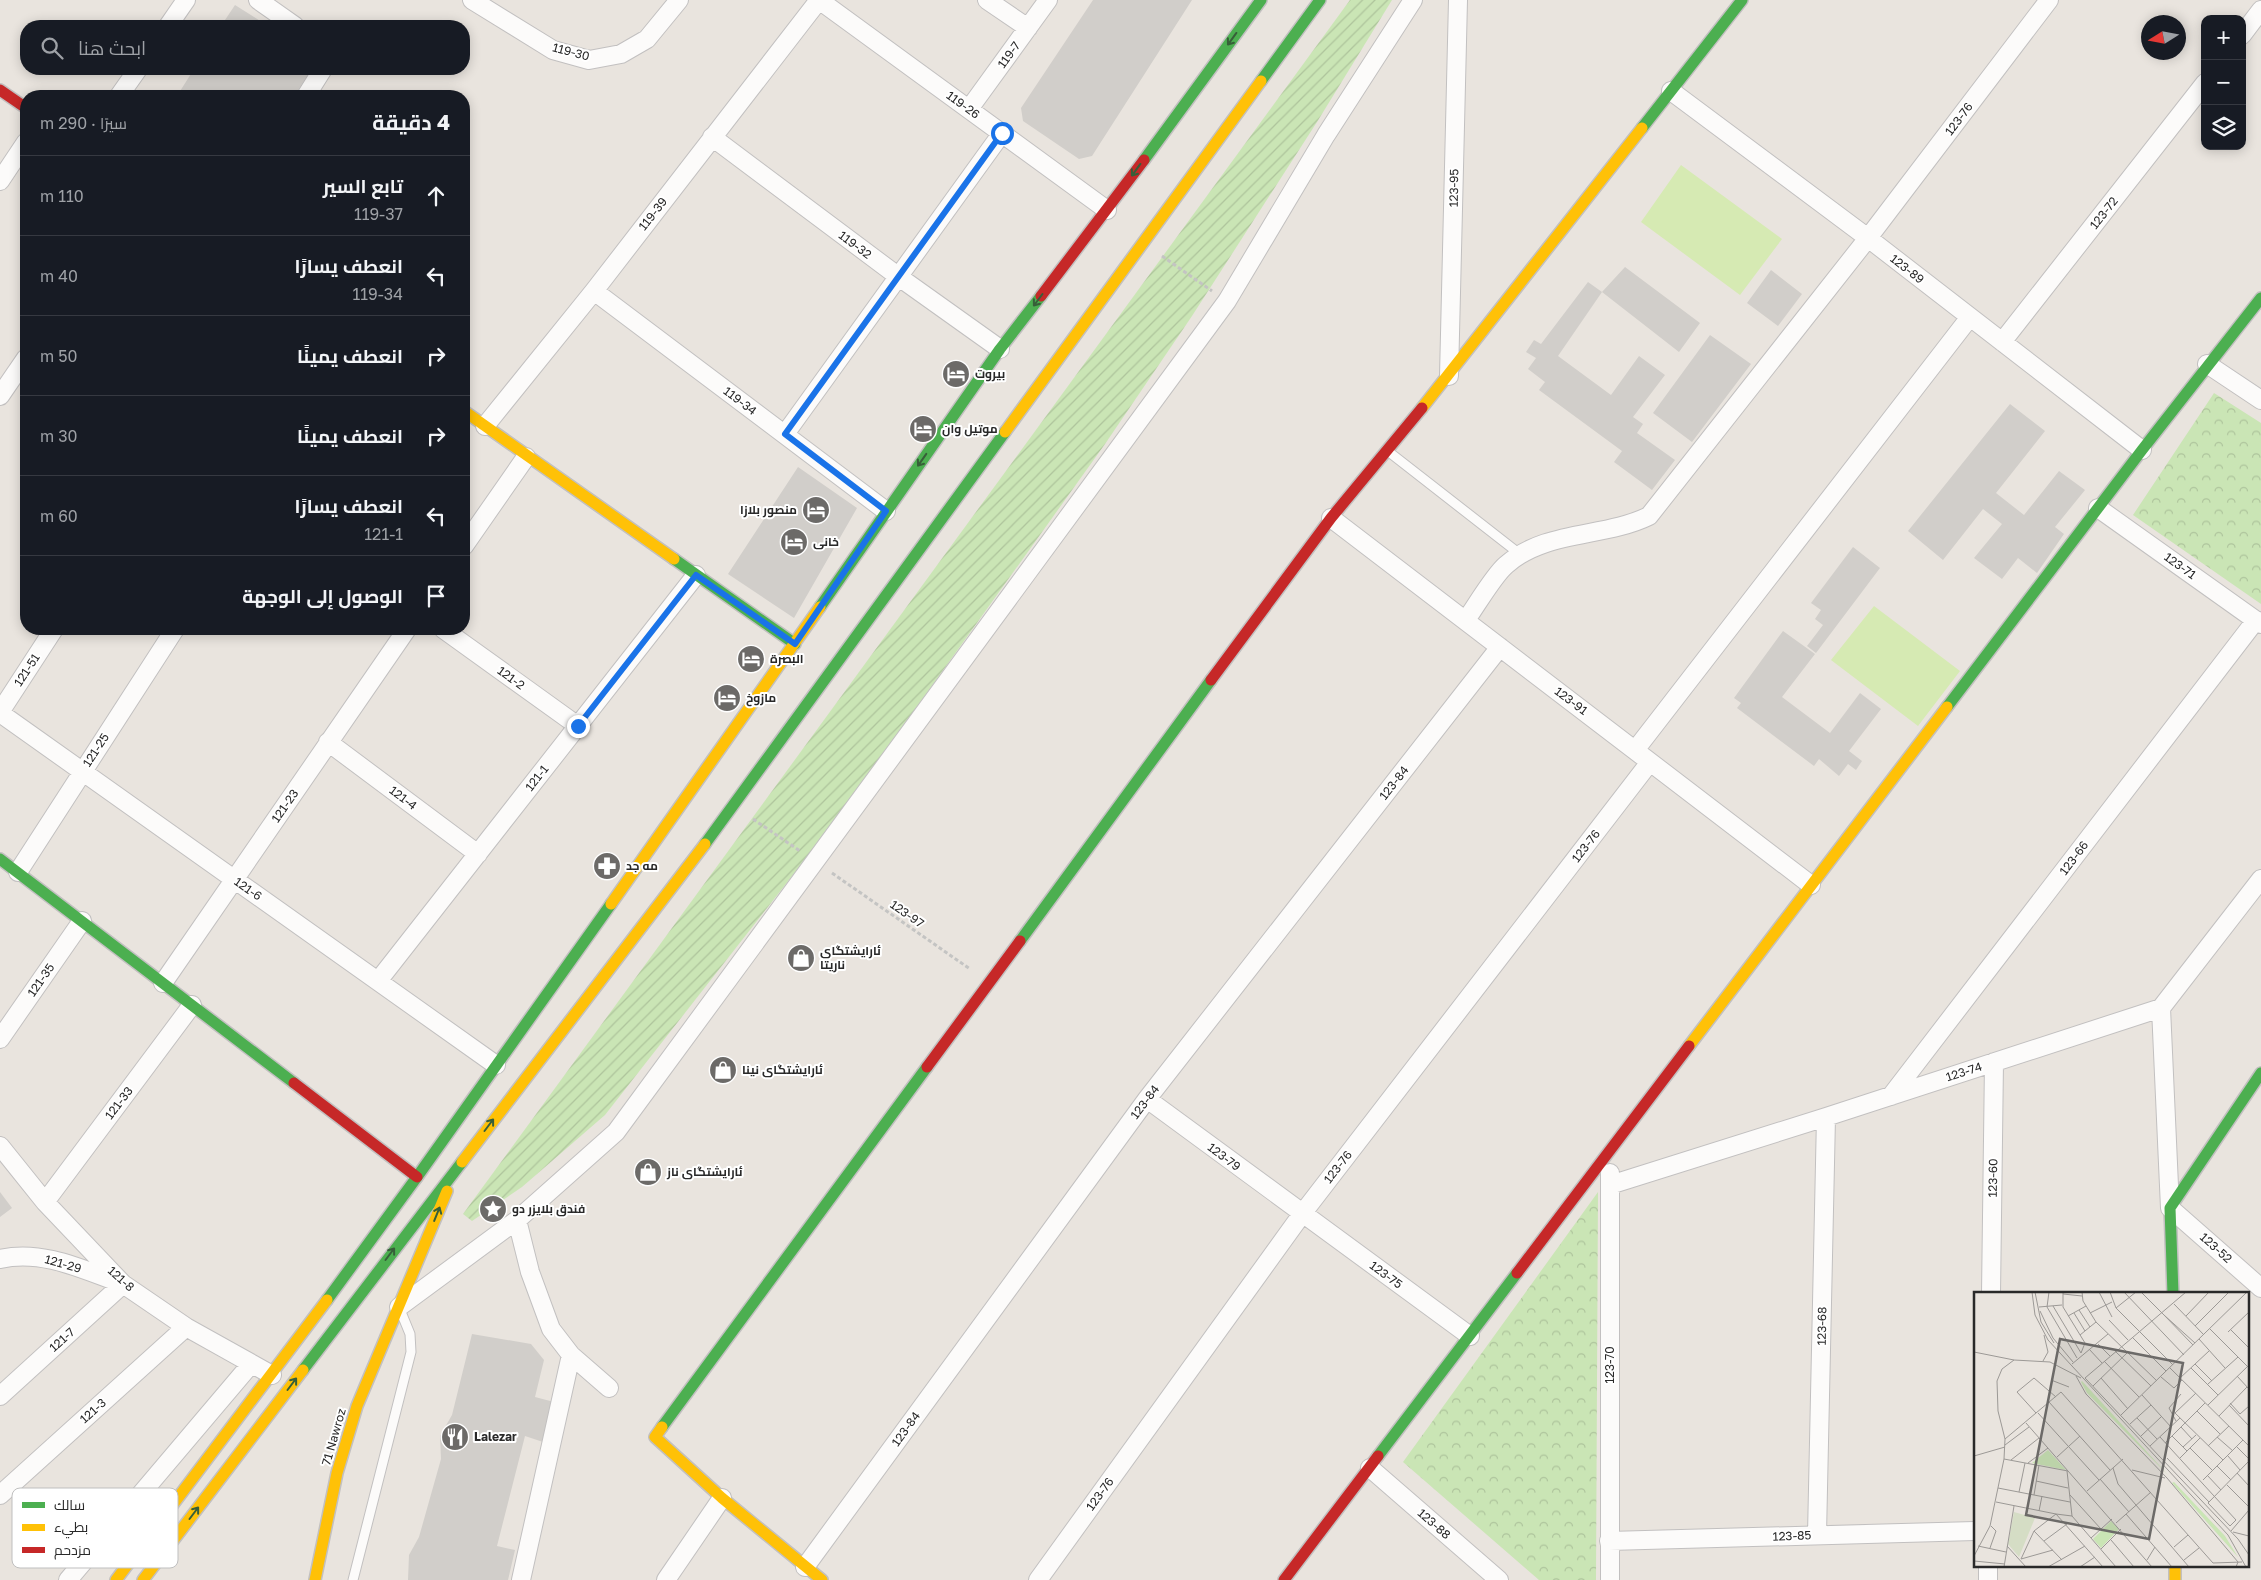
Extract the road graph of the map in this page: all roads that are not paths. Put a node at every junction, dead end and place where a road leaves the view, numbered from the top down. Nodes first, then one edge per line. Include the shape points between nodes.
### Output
1 (186, 0) edge
2 (258, 0) edge
3 (472, 0) edge
4 (679, 0) edge
5 (819, 0) edge
6 (987, 0) edge
7 (1048, 0) edge
8 (1320, 0) edge
9 (1413, 0) edge
10 (1458, 0) edge
11 (1742, 0) edge
12 (2050, 0) edge
13 (1254, 2) edge
14 (2261, 10) edge
15 (172, 20) edge
16 (286, 20) edge
17 (1028, 28) junction
18 (2246, 29) edge
19 (134, 75) edge
20 (319, 75) edge
21 (2201, 88) edge
22 (0, 90) edge
23 (123, 90) edge
24 (310, 90) edge
25 (1671, 91) junction
26 (20, 104) edge
27 (969, 109) junction
28 (1002, 133) junction
29 (712, 138) junction
30 (20, 151) edge
31 (0, 180) edge
32 (1107, 210) junction
33 (1868, 238) junction
34 (898, 277) junction
35 (594, 291) junction
36 (2261, 298) edge
37 (1970, 317) junction
38 (2002, 342) junction
39 (1000, 349) junction
40 (2208, 364) junction
41 (20, 367) edge
42 (1449, 376) junction
43 (0, 396) edge
44 (2261, 400) edge
45 (470, 415) edge
46 (485, 426) junction
47 (785, 434) junction
48 (1387, 450) junction
49 (2142, 450) junction
50 (526, 457) junction
51 (2098, 508) junction
52 (886, 511) junction
53 (1331, 518) junction
54 (470, 537) edge
55 (1521, 555) junction
56 (696, 575) junction
57 (1466, 620) junction
58 (2258, 622) edge
59 (50, 635) edge
60 (171, 635) edge
61 (403, 635) edge
62 (452, 635) edge
63 (795, 644) junction
64 (1500, 648) junction
65 (0, 713) edge
66 (578, 726) junction
67 (328, 742) junction
68 (1636, 749) junction
69 (1650, 762) junction
70 (82, 771) junction
71 (478, 854) junction
72 (0, 859) edge
73 (18, 872) junction
74 (234, 879) junction
75 (2261, 879) edge
76 (1811, 885) junction
77 (82, 921) junction
78 (378, 981) junction
79 (163, 983) junction
80 (192, 1005) junction
81 (2161, 1008) junction
82 (0, 1039) edge
83 (1994, 1062) junction
84 (496, 1065) junction
85 (2261, 1072) edge
86 (1891, 1096) junction
87 (1147, 1099) junction
88 (1826, 1117) junction
89 (0, 1146) edge
90 (1611, 1150) junction
91 (456, 1169) junction
92 (417, 1177) junction
93 (1610, 1185) junction
94 (45, 1202) junction
95 (2170, 1208) junction
96 (1302, 1214) junction
97 (517, 1220) junction
98 (0, 1259) edge
99 (353, 1263) junction
100 (372, 1278) junction
101 (123, 1284) junction
102 (2261, 1288) edge
103 (1991, 1292) edge
104 (2173, 1292) edge
105 (399, 1308) junction
106 (186, 1327) junction
107 (1470, 1336) junction
108 (571, 1355) junction
109 (251, 1364) junction
110 (272, 1375) junction
111 (609, 1388) dead end
112 (0, 1396) edge
113 (1370, 1468) junction
114 (146, 1488) edge
115 (0, 1495) edge
116 (722, 1498) junction
117 (178, 1499) edge
118 (1974, 1531) edge
119 (178, 1534) edge
120 (1817, 1535) junction
121 (1609, 1541) junction
122 (78, 1568) edge
123 (125, 1568) edge
124 (152, 1568) edge
125 (803, 1570) junction
126 (68, 1580) edge
127 (116, 1580) edge
128 (143, 1580) edge
129 (315, 1580) edge
130 (354, 1580) edge
131 (521, 1580) edge
132 (666, 1580) edge
133 (822, 1580) edge
134 (1038, 1580) edge
135 (1284, 1580) edge
136 (1499, 1580) edge
137 (1610, 1580) edge

1 - 15 street
2 - 16 street
3 - 4 street, 119-30 via 553,50 589,60 621,54 647,39
5 - 27 street, 119-26
5 - 29 street, 119-39
6 - 17 street
7 - 17 street, 119-7
91 -> 8 street via 734,806
9 - 97 street via 1326,135 1227,301 616,1132
10 - 42 street, 123-95
11 - 25 street
12 - 33 street, 123-76
13 -> 32 street
14 - 18 street
17 - 27 street, 119-7
19 - 23 street
20 - 24 street
21 - 38 street, 123-72
22 - 26 street
25 - 33 street, 123-89
25 - 42 street
27 - 28 street, 119-26
28 - 32 street, 119-26
28 - 34 street
29 - 34 street, 119-32
29 - 35 street, 119-39
30 - 31 street
32 -> 39 street
33 - 37 street, 123-89
33 - 55 street, 123-76 via 1649,516 1632,524 1534,547
34 - 39 street, 119-32
34 - 47 street
35 - 46 street, 119-39
35 - 47 street, 119-34
36 - 40 street
37 - 38 street, 123-89
37 - 68 street
38 - 49 street, 123-89
39 -> 52 street
40 - 44 street
40 - 49 street
41 - 43 street
42 - 48 street
45 - 46 street
46 - 50 street
47 - 52 street, 119-34
48 - 53 street
48 - 55 lane
49 - 51 street
50 - 54 street
50 - 56 street
51 - 58 street, 123-71
51 - 76 street
52 - 63 street
53 - 57 street, 123-91
53 - 116 street via 655,1437
55 - 57 street, 123-76 via 1505,565
56 - 63 street
56 - 66 street, 121-1
57 - 64 street, 123-91
58 - 86 street, 123-66
59 - 65 street, 121-51
60 - 70 street, 121-25
61 - 67 street, 121-23
62 - 66 street, 121-2
63 - 84 street
64 - 68 street, 123-91
64 - 87 street, 123-84
65 - 70 street, 121-6
66 - 71 street, 121-1
67 - 71 street, 121-4
67 - 74 street, 121-23
68 - 69 street, 123-91
69 - 76 street, 123-91
69 - 96 street, 123-76
70 - 73 street, 121-25
70 - 74 street, 121-6
71 - 78 street, 121-1
72 - 73 street
73 - 77 street
74 - 78 street, 121-6
74 - 79 street, 121-23
75 - 81 street
76 - 90 street
77 - 79 street
77 - 82 street, 121-35
78 - 84 street, 121-6
79 - 80 street
80 - 92 street
80 - 94 street, 121-33
81 - 83 street, 123-74
81 - 95 street
83 - 86 street, 123-74
83 - 103 street, 123-60
84 - 92 street
85 - 95 street
86 - 88 street, 123-74
87 - 96 street, 123-79
87 - 125 street, 123-84
88 - 93 street, 123-74
88 - 120 street, 123-68
89 - 94 street, 121-8
90 - 93 street, 123-70
90 - 107 street
100 -> 91 street
105 -> 91 street, 71 Nawroz
92 - 99 street
93 - 121 street, 123-70
94 - 101 street, 121-8
95 - 102 street, 123-52
95 - 104 street
96 - 107 street, 123-75
96 - 134 street, 123-76
97 - 105 street
97 - 108 street via 530,1272 551,1329
98 - 101 street, 121-29 via 18,1256 56,1260
99 - 100 street
99 - 110 street
119 -> 100 street
101 - 106 street, 121-8
101 - 112 street, 121-7
105 - 129 street, 71 Nawroz via 357,1406 337,1473
105 - 130 lane via 410,1334 411,1352
106 - 109 street, 121-8
106 - 115 street, 121-3
107 - 113 street
108 - 111 street
108 - 131 street
109 - 110 street, 121-8
109 - 114 street
110 - 117 street
113 - 135 street
113 - 136 street, 123-88
116 - 125 street
116 - 132 street
118 - 120 street, 123-85
120 - 121 street, 123-85
121 - 137 street, 123-70
122 - 126 street
123 - 127 street
128 -> 124 street
125 - 133 street

